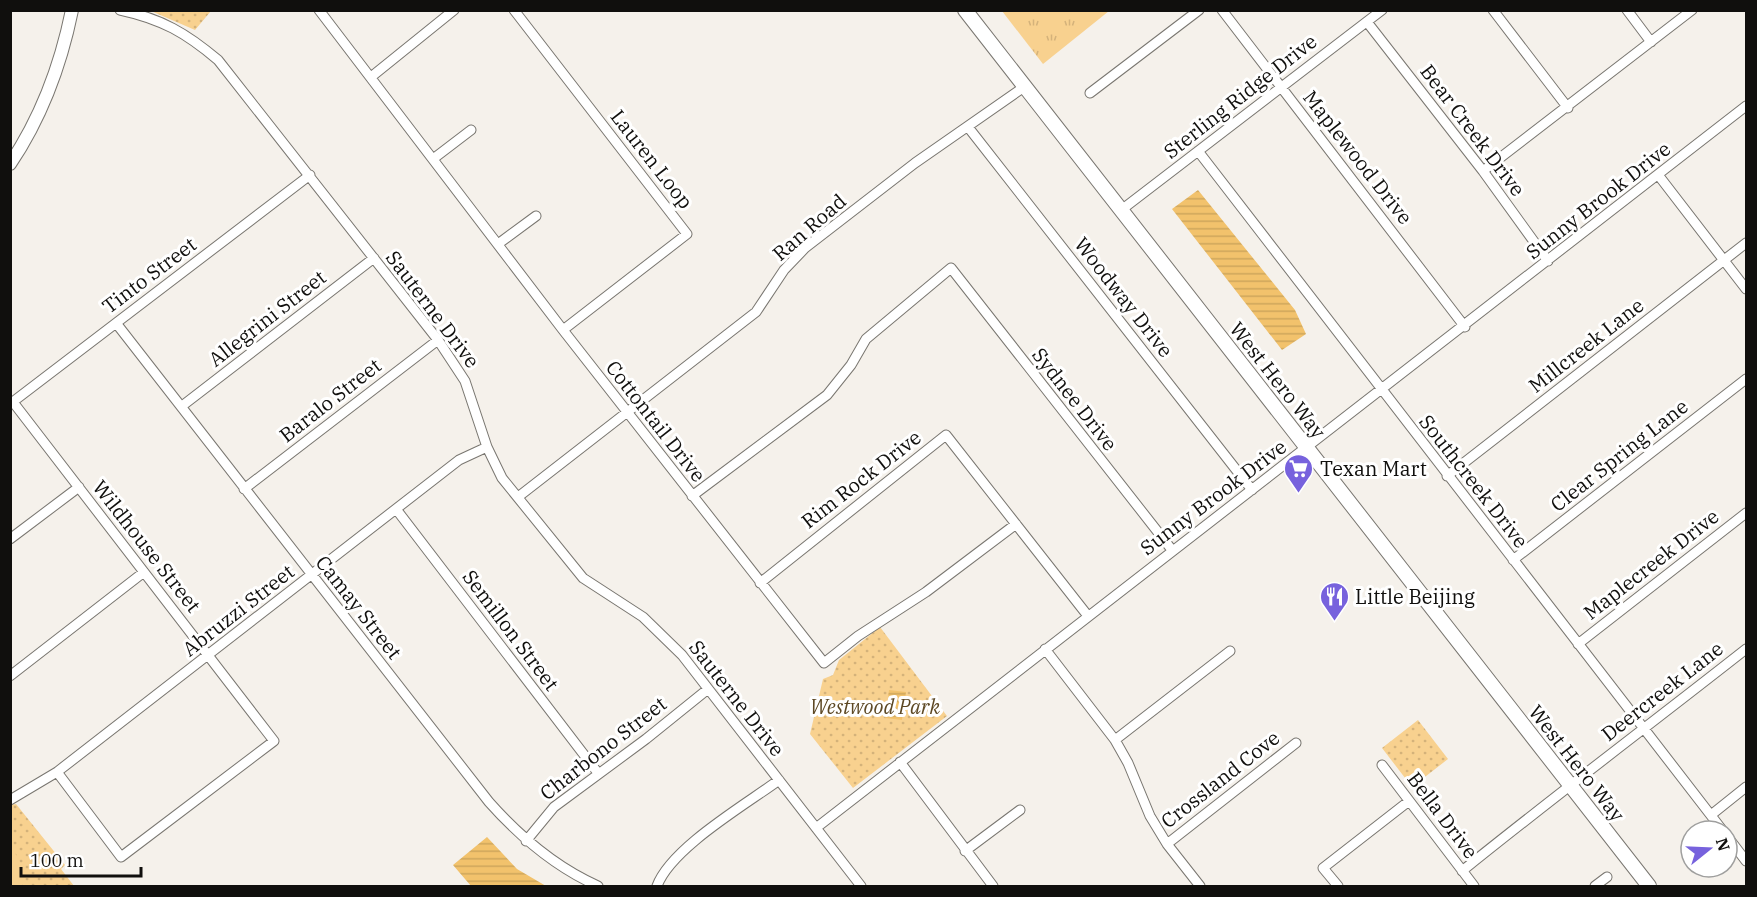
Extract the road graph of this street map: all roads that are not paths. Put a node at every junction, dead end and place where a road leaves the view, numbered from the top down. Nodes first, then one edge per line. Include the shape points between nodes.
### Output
1 (72, 10) edge
2 (120, 10) edge
3 (319, 10) edge
4 (454, 10) edge
5 (514, 10) edge
6 (964, 10) edge
7 (1199, 10) edge
8 (1222, 10) edge
9 (1382, 10) edge
10 (1493, 10) edge
11 (1627, 10) edge
12 (1692, 10) edge
13 (1367, 22) junction
14 (1652, 42) junction
15 (371, 77) junction
16 (1024, 87) junction
17 (1281, 87) junction
18 (1090, 93) dead end
19 (1746, 106) edge
20 (1568, 108) junction
21 (968, 127) junction
22 (471, 130) dead end
23 (1198, 151) junction
24 (433, 159) junction
25 (10, 164) edge
26 (1483, 171) junction
27 (310, 175) junction
28 (1659, 176) junction
29 (1120, 211) junction
30 (536, 216) dead end
31 (1746, 243) edge
32 (498, 244) junction
33 (374, 258) junction
34 (1724, 260) junction
35 (1548, 261) junction
36 (1746, 289) edge
37 (116, 322) junction
38 (1465, 327) junction
39 (563, 330) junction
40 (438, 340) junction
41 (1746, 379) edge
42 (1382, 392) junction
43 (12, 403) edge
44 (182, 406) junction
45 (627, 412) junction
46 (487, 447) junction
47 (1307, 448) junction
48 (1448, 476) junction
49 (79, 487) junction
50 (244, 489) junction
51 (1252, 490) junction
52 (518, 496) junction
53 (692, 496) junction
54 (396, 509) junction
55 (1746, 513) edge
56 (1016, 524) junction
57 (10, 539) edge
58 (1172, 550) junction
59 (1513, 560) junction
60 (144, 572) junction
61 (311, 575) junction
62 (760, 583) junction
63 (1088, 616) junction
64 (1578, 644) junction
65 (1045, 649) junction
66 (1746, 649) edge
67 (1230, 651) dead end
68 (208, 656) junction
69 (10, 676) edge
70 (708, 689) junction
71 (1643, 730) junction
72 (1115, 740) junction
73 (1296, 743) dead end
74 (900, 762) junction
75 (1382, 765) dead end
76 (57, 772) junction
77 (598, 773) junction
78 (779, 780) junction
79 (1569, 784) junction
80 (1746, 787) edge
81 (10, 800) edge
82 (1409, 801) junction
83 (1020, 810) dead end
84 (1711, 815) junction
85 (1714, 819) edge
86 (816, 828) junction
87 (526, 841) junction
88 (1167, 844) junction
89 (965, 851) junction
90 (1462, 871) junction
91 (1607, 877) dead end
92 (598, 886) edge
93 (657, 886) edge
94 (861, 886) edge
95 (993, 886) edge
96 (1200, 886) edge
97 (1338, 886) edge
98 (1474, 886) edge
99 (1595, 886) edge
100 (1649, 886) edge

1 - 25 street via 63,54 24,143
2 - 27 street, Sauterne Drive via 151,17 177,29 218,60
3 - 15 street, Cottontail Drive
4 - 15 street
5 - 39 street, Lauren Loop via 687,234
6 - 16 main road, West Hero Way
7 - 18 street
8 - 17 street, Maplewood Drive
9 - 13 street, Sterling Ridge Drive
10 - 20 street
11 - 14 street
12 - 14 street
13 - 17 street, Sterling Ridge Drive
13 - 26 street, Bear Creek Drive
14 - 20 street
15 - 24 street, Cottontail Drive
16 - 21 street, Ran Road
16 - 29 main road, West Hero Way
17 - 23 street, Sterling Ridge Drive
17 - 38 street, Maplewood Drive
19 - 28 street, Sunny Brook Drive
20 - 26 street
21 - 45 street, Ran Road via 805,248 784,270 756,312
21 - 51 street, Woodway Drive
22 - 24 street
23 - 29 street, Sterling Ridge Drive
23 - 42 street, Southcreek Drive
24 - 32 street, Cottontail Drive
26 - 35 street, Bear Creek Drive
27 - 33 street, Sauterne Drive
27 - 37 street, Tinto Street
28 - 34 street
28 - 35 street, Sunny Brook Drive
29 - 47 main road, West Hero Way
30 - 32 street
31 - 34 street, Millcreek Lane
32 - 39 street, Cottontail Drive
33 - 40 street, Sauterne Drive
33 - 44 street, Allegrini Street
34 - 36 street
34 - 48 street, Millcreek Lane
35 - 38 street, Sunny Brook Drive
37 - 43 street, Tinto Street
37 - 44 street, Camay Street
38 - 42 street, Sunny Brook Drive
39 - 45 street, Cottontail Drive
40 - 46 street, Sauterne Drive via 465,381
40 - 50 street, Baralo Street
41 - 59 street, Clear Spring Lane
42 - 47 street, Sunny Brook Drive
42 - 48 street, Southcreek Drive
43 - 49 street, Wildhouse Street
44 - 50 street, Camay Street
45 - 52 street, Ran Road
45 - 53 street, Cottontail Drive
46 - 52 street, Sauterne Drive via 502,478
46 - 54 street, Abruzzi Street via 459,460
47 - 51 street, Sunny Brook Drive
47 - 79 main road, West Hero Way
48 - 59 street, Southcreek Drive
49 - 57 street
49 - 60 street, Wildhouse Street
50 - 61 street, Camay Street
51 - 58 street, Sunny Brook Drive
52 - 70 street, Sauterne Drive via 583,578 643,616 682,655
53 - 58 street, Sydnee Drive via 827,395 866,339 951,268
53 - 62 street, Cottontail Drive
54 - 61 street, Abruzzi Street
54 - 77 street, Semillon Street
55 - 64 street, Maplecreek Drive
56 - 62 street, Cottontail Drive via 824,663
56 - 62 street, Rim Rock Drive via 946,435
56 - 63 street, Rim Rock Drive
58 - 63 street, Sunny Brook Drive
59 - 64 street, Southcreek Drive
60 - 68 street, Wildhouse Street
60 - 69 street
61 - 68 street, Abruzzi Street
61 - 87 street, Camay Street via 489,802
63 - 65 street, Sunny Brook Drive
64 - 71 street, Southcreek Drive
65 - 72 street
65 - 74 street, Sunny Brook Drive
66 - 71 street, Deercreek Lane
67 - 72 street
68 - 76 street, Abruzzi Street
68 - 76 street, Wildhouse Street via 274,741 121,857
70 - 77 street, Charbono Street
70 - 78 street, Sauterne Drive
71 - 79 street, Deercreek Lane
71 - 84 street, Southcreek Drive
72 - 88 street
73 - 88 street, Crossland Cove
74 - 86 street, Sunny Brook Drive
74 - 89 street
75 - 82 street, Bella Drive
76 - 81 street, Abruzzi Street
77 - 87 street, Charbono Street via 554,807
78 - 86 street, Sauterne Drive
78 - 93 street via 680,853
79 - 90 street, Deercreek Lane
79 - 100 main road, West Hero Way
80 - 84 street
82 - 90 street, Bella Drive
82 - 97 street via 1323,868
83 - 89 street
84 - 85 street, Southcreek Drive
86 - 94 street, Sauterne Drive
87 - 92 street, Camay Street via 568,873
88 - 96 street
89 - 95 street
90 - 98 street, Bella Drive
91 - 99 street

